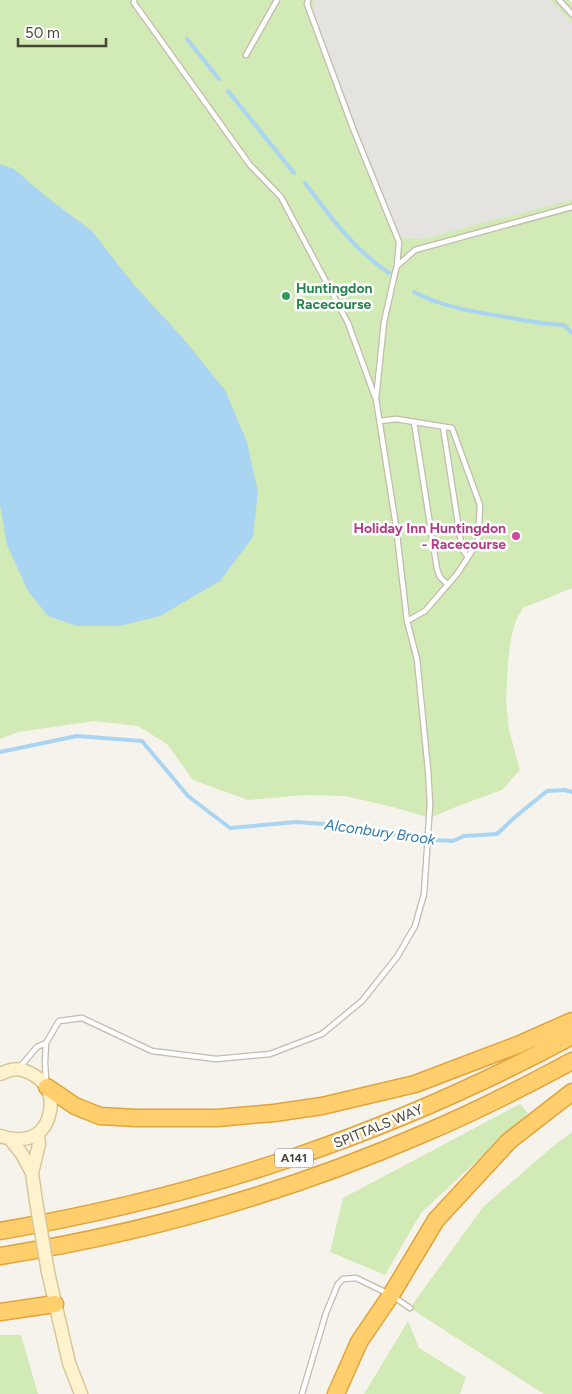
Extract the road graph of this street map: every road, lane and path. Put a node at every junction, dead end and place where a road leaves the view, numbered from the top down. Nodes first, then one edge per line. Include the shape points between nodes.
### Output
1 (134, 0) edge
2 (277, 0) edge
3 (308, 0) edge
4 (559, 0) edge
5 (572, 14) edge
6 (246, 55) dead end
7 (572, 208) edge
8 (397, 266) junction
9 (376, 398) junction
10 (380, 422) junction
11 (414, 422) junction
12 (443, 427) junction
13 (468, 557) junction
14 (448, 585) junction
15 (408, 621) junction
16 (572, 1021) edge
17 (572, 1036) edge
18 (46, 1043) junction
19 (572, 1061) edge
20 (18, 1069) junction
21 (0, 1074) edge
22 (47, 1087) junction
23 (572, 1092) edge
24 (38, 1134) junction
25 (5, 1138) edge
26 (32, 1173) junction
27 (0, 1231) edge
28 (0, 1256) edge
29 (390, 1295) junction
30 (55, 1304) junction
31 (410, 1308) dead end
32 (0, 1312) edge
33 (81, 1394) edge
34 (302, 1394) edge
35 (336, 1394) edge

1 - 9 lane via 250,164 281,197 348,324
2 - 6 lane
3 - 8 lane via 354,131 399,242
4 - 5 lane
7 - 8 lane via 415,250
8 - 9 lane via 384,322
9 - 10 lane
10 - 11 lane via 396,419
10 - 15 lane
11 - 12 lane
11 - 14 lane via 437,569
12 - 13 lane via 462,549
12 - 13 lane via 452,428 480,505 478,542
13 - 14 lane
14 - 15 lane via 425,611
15 - 18 lane via 417,659 428,770 430,818 424,894 415,926 397,957 362,1001 322,1034 270,1054 216,1059 152,1050 82,1018 59,1021
16 - 22 highway via 415,1084 322,1106 274,1113 217,1118 100,1116 75,1106
17 - 27 highway, SPITTALS WAY / A141 via 447,1098 298,1156 145,1202
18 - 20 lane via 37,1047
18 - 22 lane
19 - 28 highway, SPITTALS WAY / A141 via 426,1133 309,1178 151,1226
20 - 21 main road
20 - 22 main road via 37,1076
22 - 24 main road via 51,1102 49,1117
23 - 29 highway via 509,1141 436,1220
24 - 25 main road via 27,1138
24 - 26 main road via 39,1144
25 - 26 main road via 22,1154
26 - 30 main road, bridge
29 - 31 lane
29 - 34 lane via 356,1278 343,1279 338,1284
29 - 35 highway via 359,1342
30 - 32 highway
30 - 33 main road

